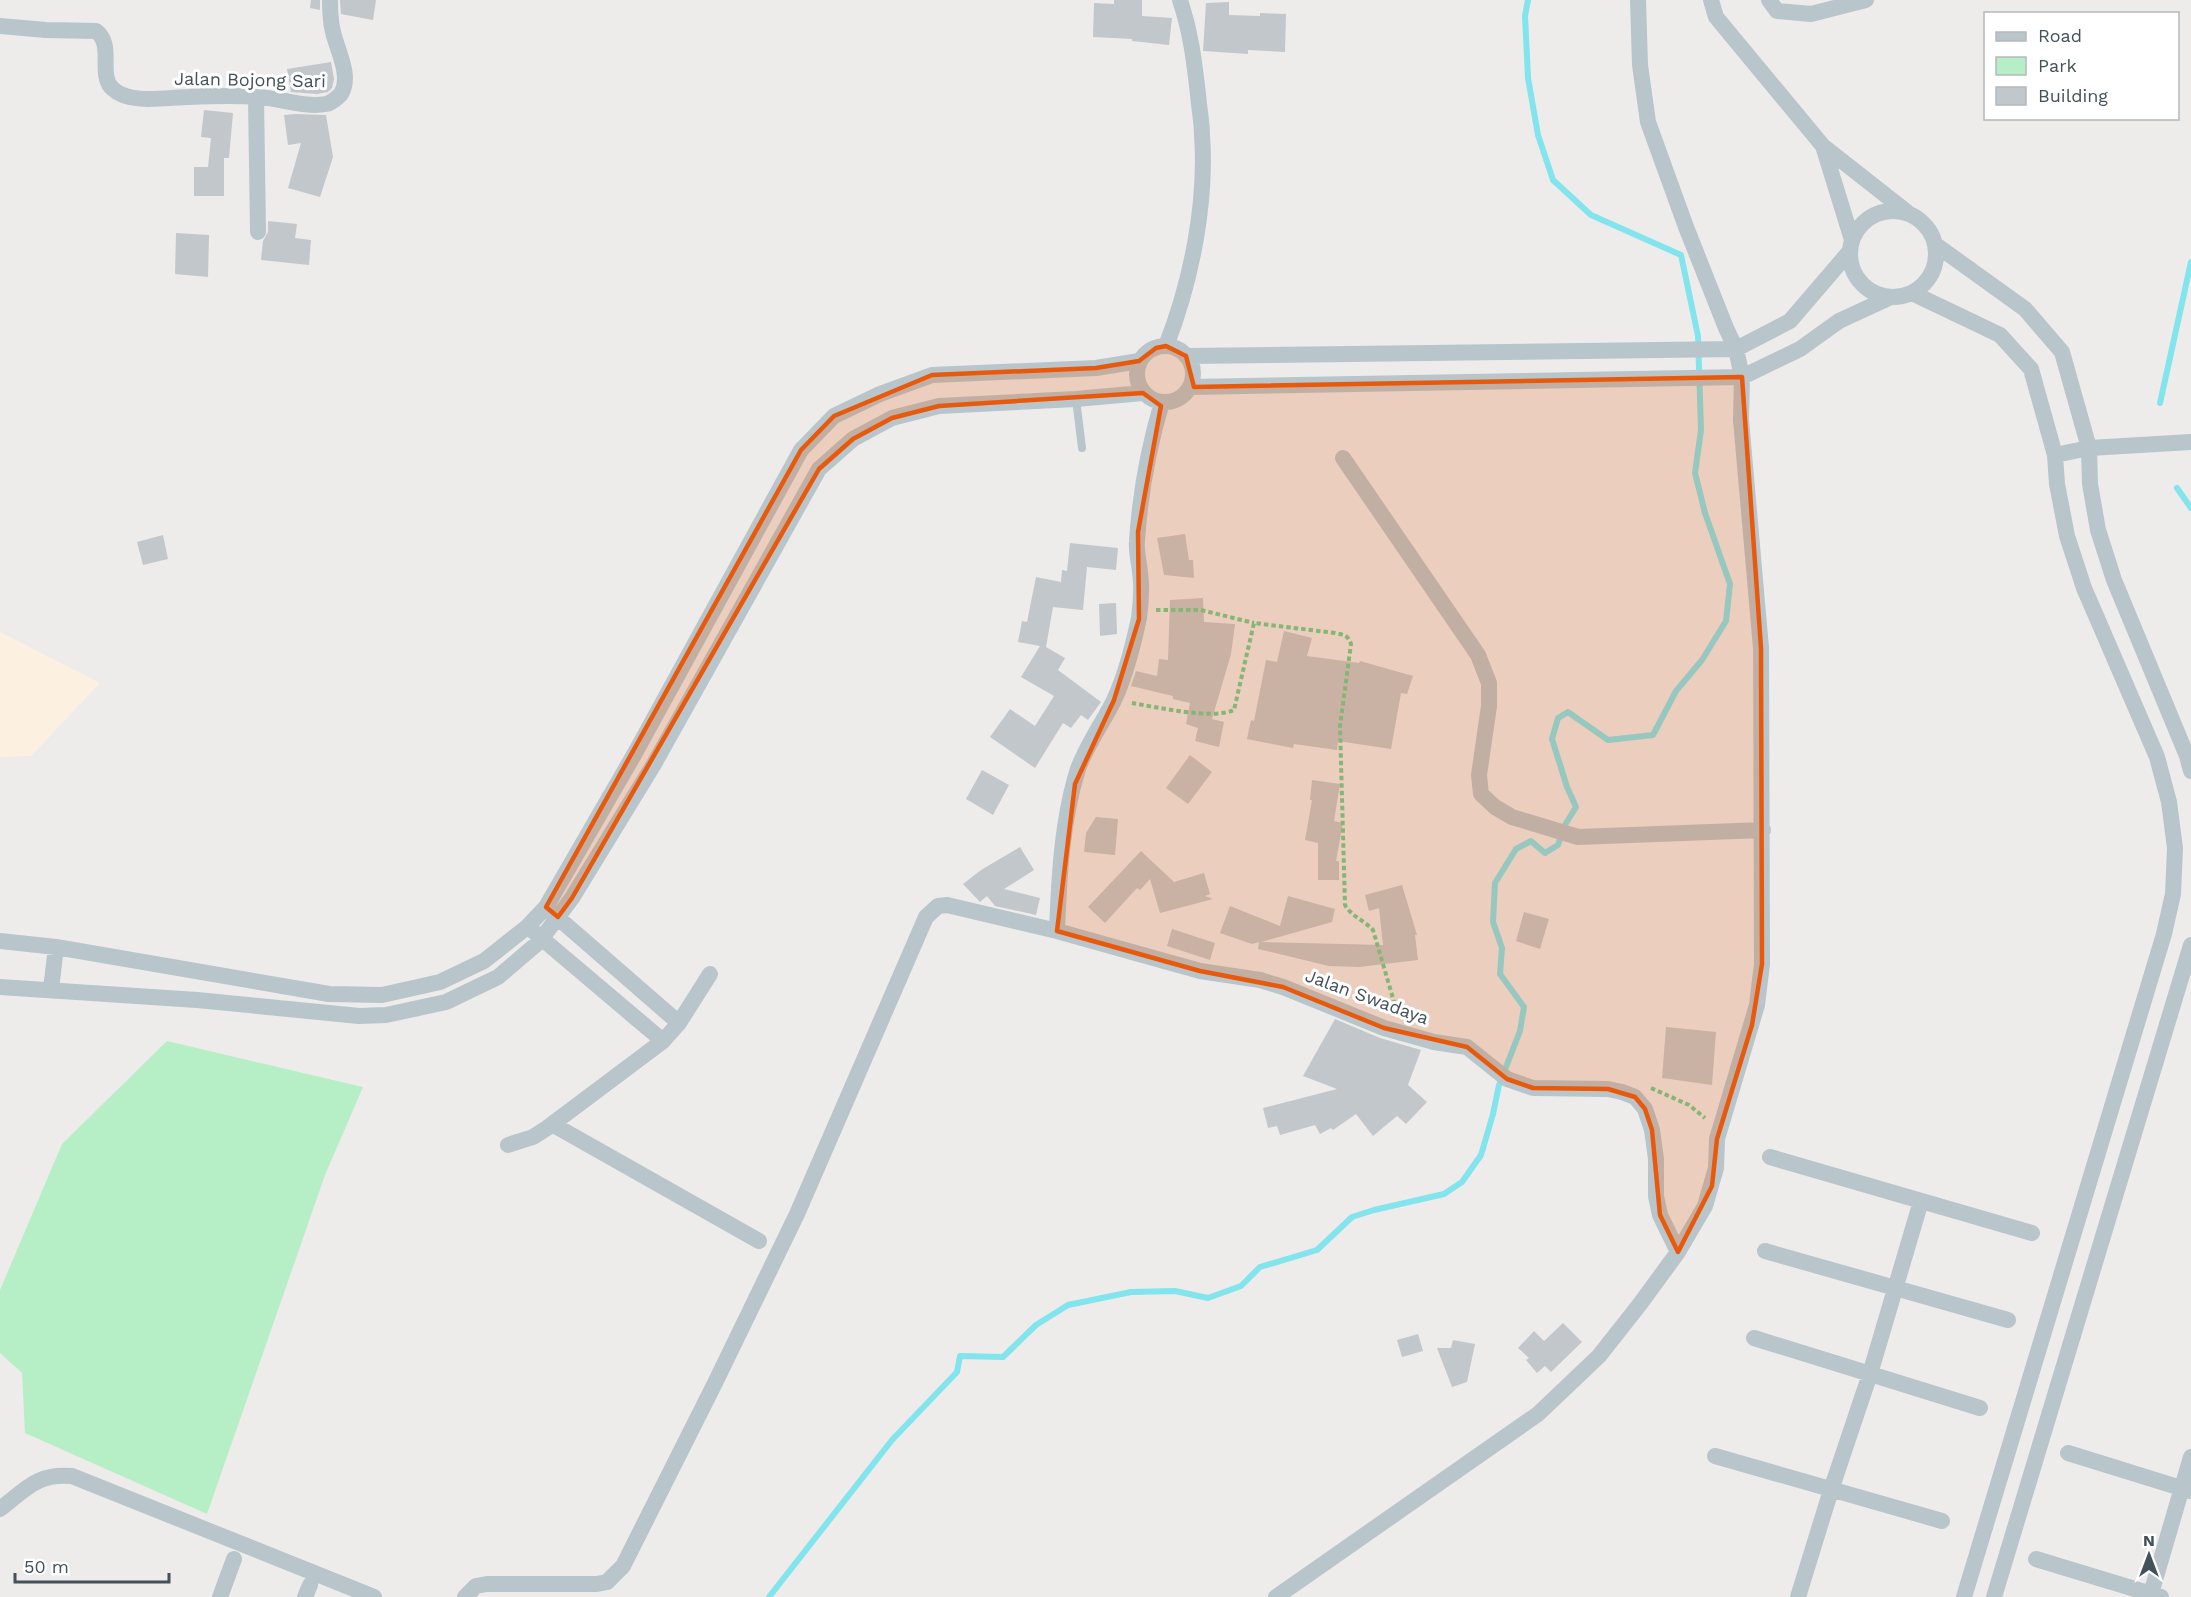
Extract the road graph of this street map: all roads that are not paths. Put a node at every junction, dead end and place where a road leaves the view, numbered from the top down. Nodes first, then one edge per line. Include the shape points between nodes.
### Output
1 (330, 0) edge
2 (1180, 0) edge
3 (1638, 0) edge
4 (1711, 0) edge
5 (1769, 0) edge
6 (1866, 0) edge
7 (0, 26) edge
8 (256, 97) junction
9 (1823, 146) junction
10 (1907, 212) junction
11 (258, 232) dead end
12 (1851, 245) junction
13 (1936, 245) junction
14 (1912, 293) junction
15 (1891, 297) junction
16 (1166, 346) junction
17 (1736, 349) junction
18 (1186, 356) junction
19 (1139, 362) junction
20 (1742, 377) junction
21 (1190, 387) junction
22 (1143, 393) junction
23 (1076, 399) junction
24 (1162, 402) junction
25 (2191, 442) edge
26 (1082, 448) dead end
27 (2089, 448) junction
28 (2055, 455) junction
29 (1342, 459) dead end
30 (635, 753) junction
31 (654, 764) junction
32 (2191, 771) edge
33 (1763, 830) junction
34 (552, 912) junction
35 (527, 927) junction
36 (1058, 931) junction
37 (542, 938) junction
38 (0, 941) edge
39 (2191, 945) edge
40 (56, 947) junction
41 (710, 974) dead end
42 (0, 987) edge
43 (51, 989) junction
44 (679, 1023) junction
45 (663, 1041) junction
46 (552, 1124) junction
47 (508, 1145) dead end
48 (1770, 1157) dead end
49 (1921, 1201) junction
50 (2032, 1233) dead end
51 (759, 1241) dead end
52 (1764, 1251) dead end
53 (1678, 1252) junction
54 (1895, 1288) junction
55 (2008, 1320) dead end
56 (1754, 1338) dead end
57 (1870, 1374) junction
58 (1980, 1408) dead end
59 (2068, 1453) dead end
60 (1715, 1456) dead end
61 (2191, 1457) edge
62 (2187, 1489) edge
63 (1831, 1490) junction
64 (0, 1509) edge
65 (1942, 1521) dead end
66 (234, 1560) dead end
67 (2036, 1560) dead end
68 (2154, 1596) edge
69 (220, 1597) edge
70 (374, 1597) edge
71 (465, 1597) edge
72 (1276, 1597) edge
73 (1798, 1597) edge
74 (1964, 1597) edge
75 (1995, 1597) edge

1 - 8 street, Jalan Bojong Sari via 332,30 344,75 341,93 326,104
2 - 16 street via 1193,41 1203,167 1198,222 1181,309
3 - 17 street via 1640,65 1648,122
4 - 9 street via 1716,17
5 - 6 street via 1778,11 1811,14
7 - 8 street, Jalan Bojong Sari via 96,31 104,45 107,79 113,89 124,95 154,99
8 - 11 street
9 - 10 street
9 - 12 street
10 - 12 street via 1884,211 1874,215 1856,230
10 - 13 street via 1926,225
12 - 15 street via 1854,273 1869,290
12 - 17 street via 1790,321
13 - 14 street via 1934,268
13 - 27 street via 2025,309 2062,352
14 - 15 street
14 - 28 street via 2000,334 2031,369
15 - 20 street via 1839,321 1800,349
16 - 18 street
16 - 19 street via 1146,353
17 - 18 street
17 - 20 street
18 - 21 street via 1192,365
19 - 22 street via 1137,383
19 - 30 street via 1096,368 933,375 834,416 801,450
20 - 21 street
20 - 33 street via 1741,420 1761,648
21 - 24 street via 1174,401
22 - 23 street
22 - 24 street
23 - 26 lane
23 - 31 street via 939,406 892,418 854,439 819,469
24 - 36 street via 1152,434 1138,532 1140,609 1128,662 1074,784 1062,862
25 - 27 street
27 - 28 street
27 - 32 street via 2098,530 2114,580
28 - 74 street via 2067,536 2084,588 2157,757 2169,802 2175,848 2173,894
29 - 33 street via 1478,655 1489,682 1479,776 1482,794 1495,807 1512,817 1578,837
30 - 31 lane
30 - 34 street
31 - 34 street via 572,898
33 - 53 street via 1760,989 1717,1139 1712,1186 1698,1220
34 - 35 street
34 - 37 street
34 - 44 street
35 - 37 street
35 - 40 street via 484,961 440,982 382,995 329,994
36 - 53 street, Jalan Swadaya via 1200,970 1260,980 1402,1034 1467,1047 1507,1079 1533,1088 1608,1089 1635,1097 1645,1109 1652,1130 1660,1215
36 - 71 street, Jalan Swadaya via 947,905 929,912 797,1214 622,1566 607,1582 597,1584 487,1584 476,1586
37 - 43 street via 498,977 446,1002 386,1015 359,1017
37 - 45 street
38 - 40 street
39 - 75 street
40 - 43 street
41 - 44 street
42 - 43 street
44 - 45 street
45 - 46 street
46 - 47 street via 533,1137
46 - 51 street
48 - 49 street
49 - 50 street
49 - 54 street
52 - 54 street
53 - 72 street via 1599,1356 1538,1414
54 - 55 street
54 - 57 street
56 - 57 street
57 - 58 street
57 - 63 street
59 - 62 street
60 - 63 street
61 - 62 street
62 - 68 street
63 - 65 street
63 - 73 street
64 - 70 street via 38,1479 72,1476
66 - 69 street
67 - 68 street

